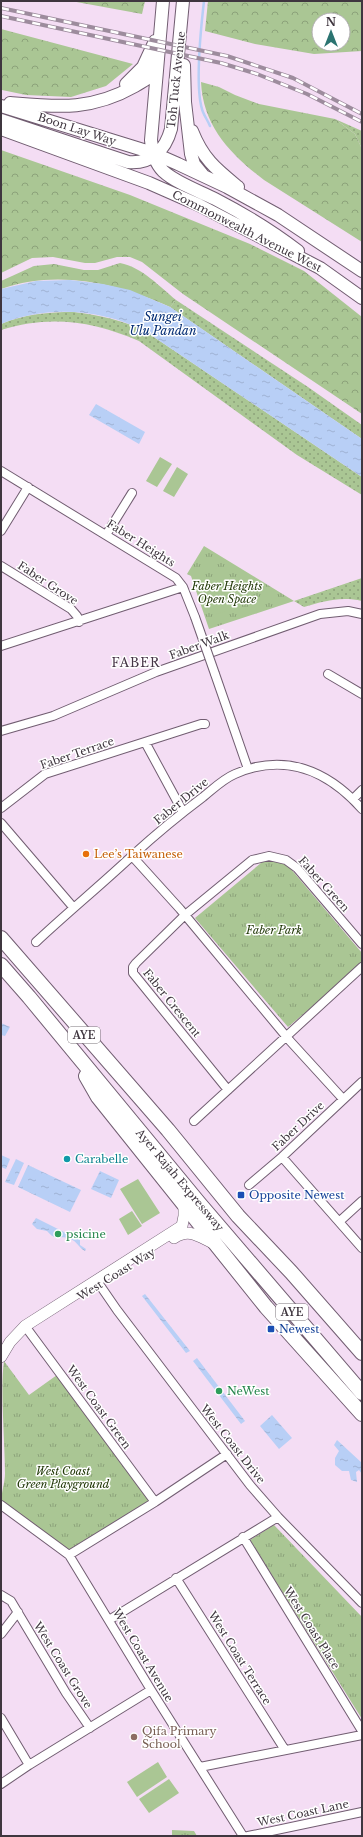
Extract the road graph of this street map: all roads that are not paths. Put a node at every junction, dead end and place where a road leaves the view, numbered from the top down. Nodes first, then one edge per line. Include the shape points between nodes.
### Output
1 (163, 1) edge
2 (183, 1) edge
3 (161, 24) junction
4 (182, 25) junction
5 (158, 60) junction
6 (1, 102) edge
7 (185, 102) junction
8 (94, 103) junction
9 (1, 106) edge
10 (1, 120) edge
11 (1, 129) edge
12 (155, 155) junction
13 (203, 176) junction
14 (261, 205) junction
15 (320, 268) junction
16 (362, 271) edge
17 (362, 298) edge
18 (1, 471) edge
19 (28, 487) junction
20 (132, 493) dead end
21 (1, 531) edge
22 (106, 535) junction
23 (1, 566) edge
24 (183, 587) junction
25 (362, 614) edge
26 (79, 622) junction
27 (1, 646) edge
28 (328, 674) dead end
29 (362, 694) edge
30 (205, 724) dead end
31 (1, 731) edge
32 (145, 742) junction
33 (248, 769) junction
34 (362, 790) edge
35 (353, 799) junction
36 (1, 808) edge
37 (362, 809) edge
38 (183, 812) junction
39 (1, 822) edge
40 (132, 856) junction
41 (73, 907) junction
42 (185, 915) junction
43 (1, 938) edge
44 (36, 942) dead end
45 (362, 944) edge
46 (1, 965) edge
47 (362, 967) edge
48 (286, 1035) junction
49 (69, 1046) junction
50 (362, 1082) edge
51 (228, 1090) junction
52 (343, 1099) junction
53 (194, 1120) dead end
54 (282, 1157) junction
55 (248, 1185) dead end
56 (362, 1201) edge
57 (184, 1204) junction
58 (340, 1222) junction
59 (214, 1243) junction
60 (362, 1248) edge
61 (98, 1283) junction
62 (25, 1329) junction
63 (362, 1353) edge
64 (1, 1357) edge
65 (362, 1393) edge
66 (362, 1414) edge
67 (227, 1454) junction
68 (155, 1502) junction
69 (1, 1505) edge
70 (278, 1517) junction
71 (242, 1537) junction
72 (68, 1555) junction
73 (176, 1578) junction
74 (1, 1595) edge
75 (362, 1603) edge
76 (18, 1612) junction
77 (109, 1620) junction
78 (1, 1634) edge
79 (151, 1690) junction
80 (1, 1718) edge
81 (90, 1728) junction
82 (362, 1731) edge
83 (362, 1734) edge
84 (285, 1750) junction
85 (29, 1765) junction
86 (200, 1767) junction
87 (1, 1784) edge
88 (362, 1812) edge
89 (243, 1836) edge
90 (248, 1836) edge

1 - 3 main road, Toh Tuck Avenue
2 - 4 main road, Toh Tuck Avenue
3 - 5 main road, Toh Tuck Avenue
3 - 8 main road via 149,57 138,74 121,88
4 - 7 main road
4 - 12 main road, Toh Tuck Avenue via 171,129 164,146
5 - 8 main road via 154,73 146,79 120,94
5 - 12 main road, Toh Tuck Avenue via 151,140
6 - 8 main road via 63,107
7 - 13 main road via 192,160
7 - 14 main road via 192,131 205,157 215,169
9 - 12 main road, Boon Lay Way
10 - 12 main road via 128,162 140,162
11 - 15 main road, Commonwealth Avenue West via 150,183 199,205
12 - 13 main road, Commonwealth Avenue West
12 - 15 main road via 163,171 171,177 256,222
13 - 14 main road, Commonwealth Avenue West
14 - 16 main road, Commonwealth Avenue West via 303,230
15 - 17 main road, Commonwealth Avenue West
18 - 19 street, Faber Heights
19 - 21 street
19 - 22 street, Faber Heights
20 - 22 street
22 - 24 street, Faber Heights via 166,571
23 - 26 street, Faber Grove via 71,609 78,616
24 - 26 street
24 - 33 street, Faber Heights, bridge
25 - 31 street, Faber Walk via 348,611 320,614 156,672 53,716
26 - 27 street
28 - 29 street
30 - 32 street, Faber Terrace
32 - 36 street, Faber Terrace via 45,774
32 - 38 street
33 - 35 street, Faber Drive via 286,766 308,770 338,785
33 - 38 street, Faber Drive via 222,782
34 - 35 street
35 - 37 street, Faber Drive
38 - 40 street, Faber Drive
39 - 41 street
40 - 41 street, Faber Drive
40 - 42 street
41 - 44 street, Faber Drive
42 - 45 street, Faber Green via 252,860 269,856 286,860 297,868
42 - 48 street
42 - 51 street, Faber Crescent via 136,963 133,973
43 - 63 highway, Ayer Rajah Expressway / AYE via 168,1130 238,1216
46 - 49 highway, Ayer Rajah Expressway / AYE
47 - 48 street
48 - 51 street
48 - 52 street
49 - 57 highway via 98,1097
49 - 65 highway, Ayer Rajah Expressway / AYE via 204,1209
50 - 52 street, Faber Drive
51 - 53 street
52 - 54 street, Faber Drive
54 - 55 street, Faber Drive
54 - 58 street
56 - 58 street
57 - 59 highway
57 - 61 street, West Coast Way via 182,1226
58 - 60 street
59 - 61 street, West Coast Way via 192,1233 181,1233
59 - 66 highway via 266,1307
61 - 62 street, West Coast Way
61 - 67 street, West Coast Drive
62 - 64 street, West Coast Way via 10,1342
62 - 68 street, West Coast Green
67 - 68 street
67 - 70 street, West Coast Drive
68 - 72 street
69 - 72 street, West Coast Avenue
70 - 71 street
70 - 75 street, West Coast Drive
71 - 73 street
71 - 82 street, West Coast Place
72 - 77 street, West Coast Avenue
73 - 77 street
73 - 84 street, West Coast Terrace
74 - 76 street, West Coast Grove via 11,1601
76 - 78 street
76 - 81 street, West Coast Grove
77 - 79 street, West Coast Avenue
79 - 81 street
79 - 86 street, West Coast Avenue
80 - 85 street
81 - 85 street
83 - 84 street
84 - 86 street
85 - 87 street
86 - 89 street, West Coast Avenue
88 - 90 street, West Coast Lane

